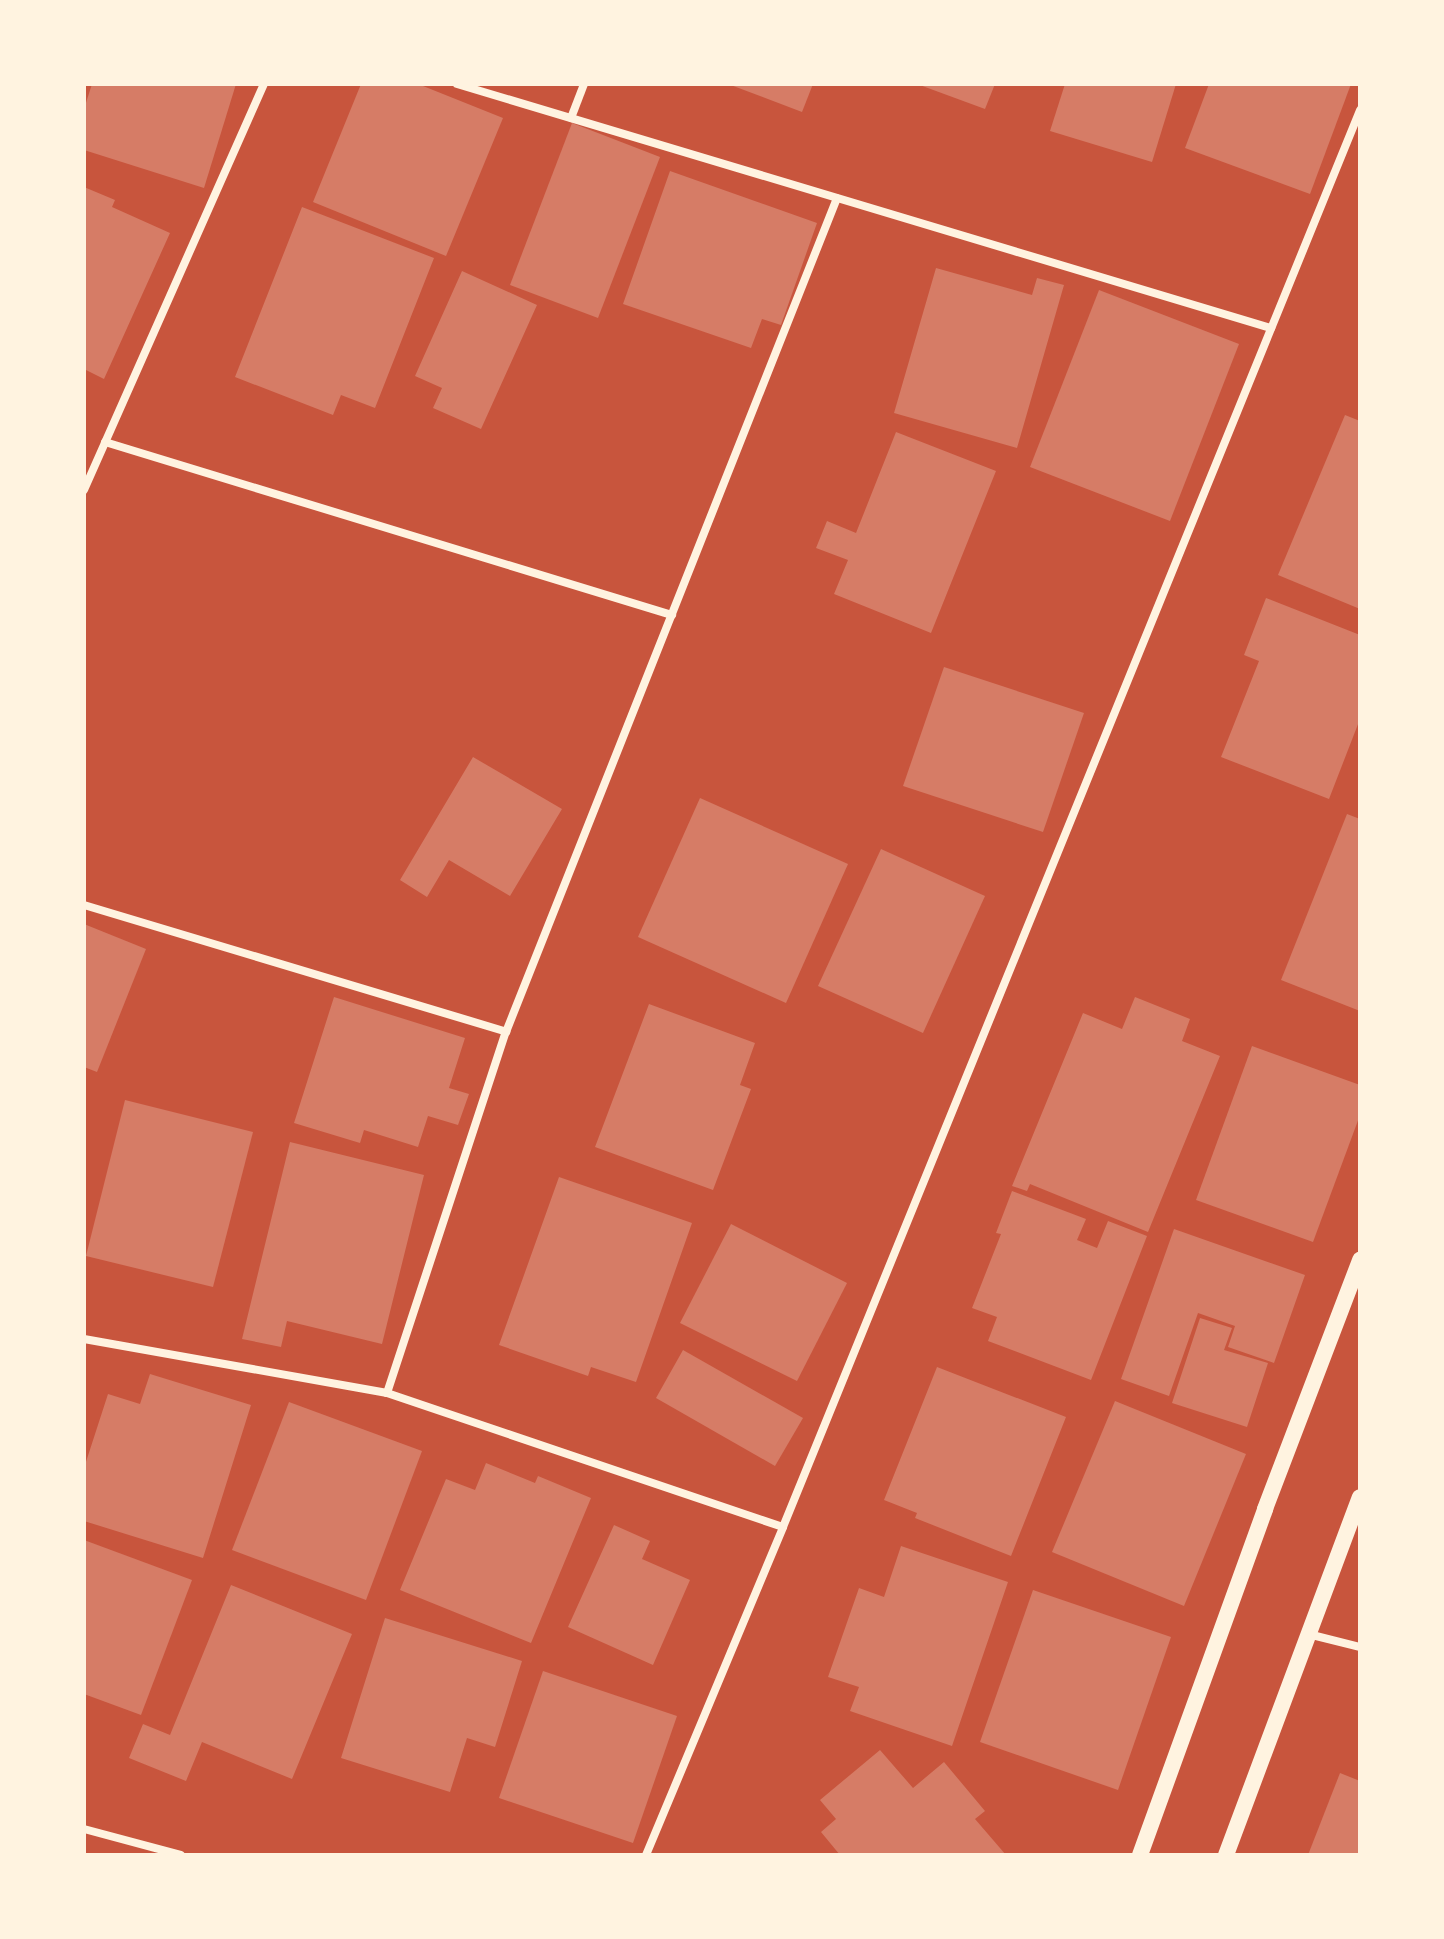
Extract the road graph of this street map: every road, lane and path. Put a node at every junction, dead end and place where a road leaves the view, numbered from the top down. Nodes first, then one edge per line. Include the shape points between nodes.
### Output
1 (264, 84) edge
2 (457, 84) edge
3 (584, 84) edge
4 (1360, 110) edge
5 (571, 118) junction
6 (837, 198) junction
7 (1271, 328) junction
8 (105, 442) junction
9 (84, 490) edge
10 (672, 615) junction
11 (84, 905) edge
12 (506, 1032) junction
13 (1360, 1260) edge
14 (84, 1339) edge
15 (387, 1393) junction
16 (1360, 1497) edge
17 (783, 1527) junction
18 (1307, 1634) junction
19 (1360, 1647) edge
20 (84, 1829) edge
21 (181, 1855) edge
22 (646, 1855) edge
23 (1140, 1855) edge
24 (1226, 1855) edge

1 - 8 street
2 - 5 street
3 - 5 street
4 - 7 street
5 - 6 street
6 - 7 street
6 - 10 street
7 - 17 street
8 - 9 street
8 - 10 street
10 - 12 street
11 - 12 street
12 - 15 street
13 - 23 main road
14 - 15 street
15 - 17 street
16 - 18 main road
17 - 22 street
18 - 19 street
18 - 24 main road
20 - 21 street

